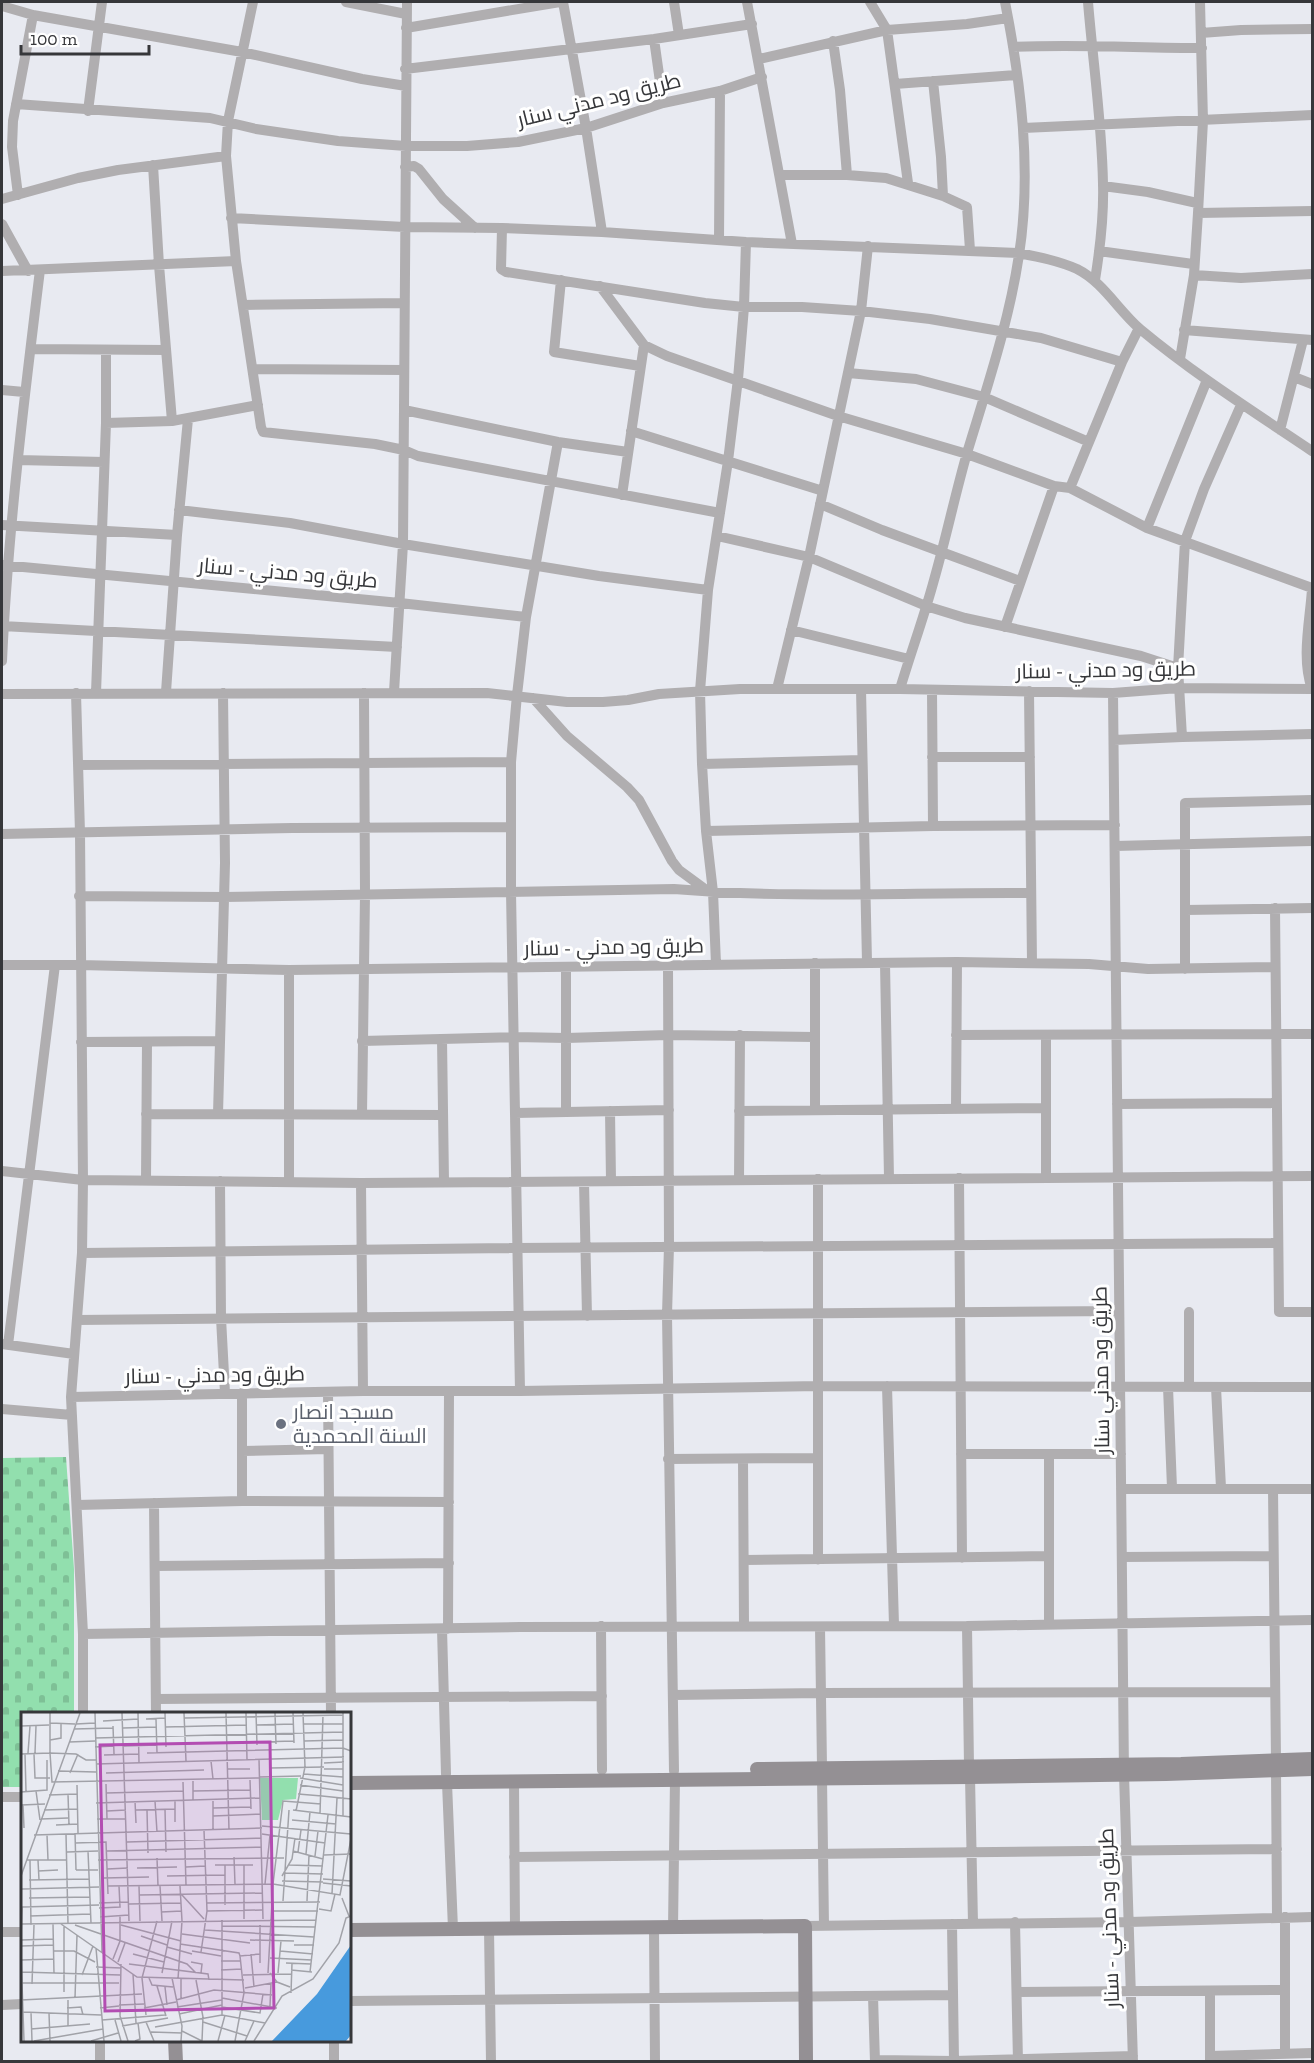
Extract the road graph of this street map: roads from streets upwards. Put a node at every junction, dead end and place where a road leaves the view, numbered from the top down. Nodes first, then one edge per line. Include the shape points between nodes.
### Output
1 (102, 2) edge
2 (253, 2) edge
3 (346, 2) edge
4 (407, 2) edge
5 (561, 2) edge
6 (674, 2) edge
7 (747, 2) edge
8 (870, 2) edge
9 (1005, 2) edge
10 (1088, 2) edge
11 (1200, 2) edge
12 (2, 6) edge
13 (406, 14) junction
14 (33, 15) junction
15 (1008, 18) junction
16 (752, 24) junction
17 (98, 26) junction
18 (406, 28) junction
19 (887, 30) junction
20 (1312, 30) edge
21 (1201, 33) junction
22 (679, 34) junction
23 (654, 39) junction
24 (833, 41) junction
25 (1091, 45) junction
26 (1013, 47) junction
27 (1202, 48) junction
28 (572, 49) junction
29 (242, 52) junction
30 (759, 59) junction
31 (405, 69) junction
32 (1016, 75) junction
33 (762, 77) junction
34 (933, 81) junction
35 (896, 84) junction
36 (406, 86) junction
37 (720, 91) junction
38 (663, 103) junction
39 (16, 104) junction
40 (88, 111) junction
41 (1312, 116) edge
42 (228, 121) junction
43 (1203, 121) junction
44 (1100, 124) junction
45 (586, 128) junction
46 (1023, 128) junction
47 (406, 146) junction
48 (226, 156) junction
49 (153, 165) junction
50 (405, 167) junction
51 (780, 175) junction
52 (847, 175) junction
53 (908, 183) junction
54 (1104, 186) junction
55 (18, 195) junction
56 (943, 196) junction
57 (2, 199) edge
58 (1198, 208) junction
59 (1312, 211) edge
60 (231, 218) junction
61 (2, 225) edge
62 (405, 227) junction
63 (475, 228) junction
64 (502, 228) junction
65 (602, 232) junction
66 (719, 240) junction
67 (746, 242) junction
68 (792, 244) junction
69 (868, 246) junction
70 (970, 250) junction
71 (1100, 251) junction
72 (1019, 253) junction
73 (236, 261) junction
74 (159, 265) junction
75 (40, 270) junction
76 (1194, 270) junction
77 (2, 271) edge
78 (28, 271) junction
79 (1312, 274) edge
80 (561, 280) junction
81 (1095, 280) junction
82 (600, 286) junction
83 (404, 303) junction
84 (243, 306) junction
85 (744, 308) junction
86 (861, 311) junction
87 (1139, 328) junction
88 (1184, 330) junction
89 (1002, 332) junction
90 (1308, 340) edge
91 (644, 345) junction
92 (31, 349) junction
93 (106, 350) junction
94 (166, 350) junction
95 (1180, 359) junction
96 (1122, 362) junction
97 (640, 366) junction
98 (253, 369) junction
99 (404, 370) junction
100 (848, 374) junction
101 (1294, 376) junction
102 (738, 380) junction
103 (1206, 380) junction
104 (1312, 384) edge
105 (2, 390) edge
106 (24, 392) junction
107 (984, 397) junction
108 (258, 405) junction
109 (1241, 405) junction
110 (404, 410) junction
111 (838, 416) junction
112 (188, 419) junction
113 (172, 421) junction
114 (106, 423) junction
115 (1280, 430) junction
116 (631, 431) junction
117 (558, 442) junction
118 (1089, 442) junction
119 (404, 450) junction
120 (1312, 451) edge
121 (628, 452) junction
122 (967, 454) junction
123 (18, 460) junction
124 (728, 460) junction
125 (104, 462) junction
126 (550, 482) junction
127 (1054, 486) junction
128 (1070, 488) junction
129 (823, 491) junction
130 (622, 495) junction
131 (820, 504) junction
132 (179, 510) junction
133 (720, 513) junction
134 (7, 526) edge
135 (1147, 528) junction
136 (103, 531) junction
137 (177, 535) junction
138 (717, 536) junction
139 (1185, 541) junction
140 (403, 544) junction
141 (941, 553) junction
142 (809, 557) junction
143 (5, 565) edge
144 (535, 565) junction
145 (102, 574) junction
146 (1020, 581) junction
147 (174, 582) junction
148 (1312, 588) edge
149 (708, 590) junction
150 (400, 603) junction
151 (926, 606) junction
152 (526, 617) junction
153 (2, 626) edge
154 (1005, 627) junction
155 (791, 630) junction
156 (99, 632) junction
157 (170, 635) junction
158 (397, 647) junction
159 (909, 659) junction
160 (2, 661) edge
161 (1178, 668) junction
162 (1179, 688) junction
163 (777, 689) junction
164 (861, 689) junction
165 (900, 689) junction
166 (932, 690) junction
167 (700, 691) junction
168 (1029, 691) junction
169 (166, 692) junction
170 (394, 692) junction
171 (75, 693) junction
172 (96, 693) junction
173 (223, 693) junction
174 (364, 693) junction
175 (1113, 693) junction
176 (2, 694) edge
177 (517, 695) junction
178 (533, 698) junction
179 (1312, 734) edge
180 (1182, 736) junction
181 (1114, 740) junction
182 (932, 757) junction
183 (1030, 757) junction
184 (862, 760) junction
185 (511, 762) junction
186 (365, 764) junction
187 (702, 764) junction
188 (78, 765) junction
189 (224, 765) junction
190 (1312, 800) edge
191 (1030, 825) junction
192 (1115, 825) junction
193 (933, 826) junction
194 (364, 827) junction
195 (511, 827) junction
196 (863, 828) junction
197 (224, 829) junction
198 (706, 831) junction
199 (80, 833) junction
200 (2, 834) edge
201 (1312, 841) edge
202 (1185, 843) junction
203 (1115, 846) junction
204 (511, 892) junction
205 (711, 892) junction
206 (1030, 893) junction
207 (365, 894) junction
208 (80, 896) junction
209 (865, 896) junction
210 (224, 897) junction
211 (1275, 908) junction
212 (1312, 908) edge
213 (1185, 910) junction
214 (867, 962) junction
215 (957, 962) junction
216 (815, 963) junction
217 (885, 963) junction
218 (1032, 963) junction
219 (80, 964) junction
220 (716, 964) junction
221 (2, 965) edge
222 (55, 965) junction
223 (668, 965) junction
224 (1115, 965) junction
225 (566, 967) junction
226 (1275, 967) junction
227 (220, 968) junction
228 (362, 968) junction
229 (513, 968) junction
230 (1185, 969) junction
231 (289, 970) junction
232 (1115, 1034) junction
233 (1276, 1034) junction
234 (1312, 1034) edge
235 (668, 1035) junction
236 (740, 1035) junction
237 (956, 1035) junction
238 (1046, 1035) junction
239 (515, 1037) junction
240 (814, 1037) junction
241 (566, 1038) junction
242 (442, 1039) junction
243 (220, 1041) junction
244 (362, 1041) junction
245 (81, 1042) junction
246 (147, 1042) junction
247 (1276, 1103) junction
248 (1117, 1104) junction
249 (1046, 1108) junction
250 (956, 1109) junction
251 (669, 1110) junction
252 (815, 1110) junction
253 (888, 1110) junction
254 (610, 1111) junction
255 (739, 1111) junction
256 (566, 1112) junction
257 (515, 1113) junction
258 (146, 1114) junction
259 (218, 1114) junction
260 (290, 1114) junction
261 (362, 1115) junction
262 (442, 1115) junction
263 (2, 1172) edge
264 (28, 1174) junction
265 (1277, 1175) junction
266 (1118, 1176) junction
267 (1312, 1176) edge
268 (1046, 1177) junction
269 (889, 1178) junction
270 (959, 1178) junction
271 (818, 1179) junction
272 (83, 1180) junction
273 (146, 1180) junction
274 (739, 1180) junction
275 (220, 1181) junction
276 (289, 1181) junction
277 (611, 1181) junction
278 (669, 1181) junction
279 (444, 1182) junction
280 (515, 1182) junction
281 (584, 1182) junction
282 (361, 1183) junction
283 (1278, 1243) junction
284 (1119, 1244) junction
285 (959, 1245) junction
286 (669, 1246) junction
287 (817, 1246) junction
288 (586, 1247) junction
289 (516, 1248) junction
290 (362, 1250) junction
291 (221, 1251) junction
292 (81, 1253) junction
293 (1119, 1311) junction
294 (1189, 1312) dead end
295 (1312, 1312) edge
296 (960, 1313) junction
297 (818, 1314) junction
298 (667, 1315) junction
299 (519, 1316) junction
300 (587, 1316) junction
301 (221, 1318) junction
302 (362, 1318) junction
303 (77, 1320) junction
304 (5, 1344) edge
305 (74, 1354) junction
306 (960, 1385) junction
307 (819, 1386) junction
308 (887, 1386) junction
309 (1189, 1386) junction
310 (668, 1387) junction
311 (1168, 1387) junction
312 (1216, 1387) junction
313 (1312, 1387) edge
314 (1120, 1388) junction
315 (520, 1390) junction
316 (363, 1391) junction
317 (449, 1391) junction
318 (328, 1392) junction
319 (225, 1393) junction
320 (242, 1393) junction
321 (71, 1397) junction
322 (2, 1408) edge
323 (72, 1415) junction
324 (328, 1449) junction
325 (243, 1451) junction
326 (961, 1454) junction
327 (1121, 1454) junction
328 (1049, 1455) junction
329 (817, 1458) junction
330 (668, 1459) junction
331 (743, 1459) junction
332 (1172, 1488) junction
333 (1221, 1488) junction
334 (1121, 1489) junction
335 (1273, 1489) junction
336 (1312, 1489) edge
337 (242, 1501) junction
338 (329, 1501) junction
339 (449, 1502) junction
340 (154, 1503) junction
341 (77, 1505) junction
342 (1048, 1556) junction
343 (1273, 1556) junction
344 (1122, 1557) junction
345 (962, 1558) junction
346 (892, 1559) junction
347 (745, 1560) junction
348 (818, 1560) junction
349 (449, 1563) junction
350 (330, 1564) junction
351 (155, 1566) junction
352 (1274, 1620) junction
353 (1312, 1620) edge
354 (1124, 1622) junction
355 (1049, 1623) junction
356 (894, 1625) junction
357 (601, 1626) junction
358 (673, 1626) junction
359 (744, 1626) junction
360 (967, 1626) junction
361 (820, 1627) junction
362 (445, 1629) junction
363 (330, 1630) junction
364 (155, 1632) junction
365 (83, 1634) junction
366 (1275, 1692) junction
367 (821, 1693) junction
368 (969, 1693) junction
369 (1124, 1693) junction
370 (673, 1695) junction
371 (443, 1696) junction
372 (602, 1696) junction
373 (331, 1698) junction
374 (156, 1699) junction
375 (83, 1712) edge
376 (156, 1712) edge
377 (331, 1712) edge
378 (1312, 1759) edge
379 (1276, 1764) junction
380 (1124, 1769) junction
381 (1312, 1769) edge
382 (602, 1770) junction
383 (969, 1771) junction
384 (822, 1772) junction
385 (351, 1774) edge
386 (675, 1775) junction
387 (446, 1778) junction
388 (513, 1781) junction
389 (351, 1783) edge
390 (2, 1797) edge
391 (21, 1797) edge
392 (1126, 1850) junction
393 (1277, 1850) junction
394 (823, 1853) junction
395 (971, 1853) junction
396 (514, 1857) junction
397 (674, 1857) junction
398 (1281, 1917) junction
399 (1312, 1917) edge
400 (1015, 1922) junction
401 (1129, 1922) junction
402 (973, 1923) junction
403 (952, 1924) junction
404 (805, 1926) junction
405 (824, 1926) junction
406 (654, 1928) junction
407 (674, 1928) junction
408 (453, 1929) junction
409 (489, 1929) junction
410 (515, 1929) junction
411 (351, 1930) edge
412 (2, 1932) edge
413 (21, 1932) edge
414 (1284, 1990) junction
415 (1210, 1991) junction
416 (1017, 1992) junction
417 (1131, 1992) junction
418 (953, 1995) junction
419 (806, 1996) junction
420 (873, 1996) junction
421 (655, 1998) junction
422 (490, 1999) junction
423 (351, 2001) edge
424 (21, 2004) edge
425 (2, 2005) edge
426 (100, 2042) edge
427 (175, 2042) edge
428 (334, 2042) edge
429 (1285, 2053) junction
430 (1312, 2053) edge
431 (1133, 2059) edge
432 (1210, 2059) edge
433 (1018, 2060) edge
434 (100, 2061) edge
435 (176, 2061) edge
436 (334, 2061) edge
437 (491, 2061) edge
438 (656, 2061) edge
439 (806, 2061) edge
440 (875, 2061) edge
441 (954, 2061) edge

1 - 17 street
2 - 29 street
3 - 13 street
4 - 13 street, طريق ود مدني - سنار
5 - 18 street
5 - 28 street
6 - 22 street
7 - 16 street
8 - 19 street
9 - 15 street
10 - 25 street
11 - 21 street
12 - 14 street
13 - 18 street, طريق ود مدني - سنار
14 - 17 street
14 - 39 street
15 - 19 street
15 - 26 street
16 - 22 street
16 - 30 street
17 - 29 street
17 - 40 street
18 - 31 street, طريق ود مدني - سنار
19 - 24 street
19 - 35 street
20 - 21 street
21 - 27 street
22 - 23 street
23 - 28 street
23 - 38 street
24 - 30 street
24 - 52 street
25 - 26 street
25 - 27 street
25 - 44 street
26 - 32 street
27 - 43 street
28 - 31 street
28 - 45 street
29 - 36 street
29 - 42 street
30 - 33 street
31 - 36 street, طريق ود مدني - سنار
32 - 34 street
32 - 46 street
33 - 37 street, طريق ود مدني سنار
33 - 51 street
34 - 35 street
34 - 56 street
35 - 53 street
36 - 47 street, طريق ود مدني - سنار
37 - 38 street, طريق ود مدني سنار
37 - 66 street
38 - 45 street, طريق ود مدني سنار
39 - 40 street
39 - 55 street via 12,147
40 - 42 street
41 - 43 street
42 - 47 street, طريق ود مدني سنار via 326,139
42 - 48 street
43 - 44 street
43 - 58 street
44 - 46 street
44 - 54 street
45 - 47 street, طريق ود مدني سنار via 518,142
45 - 65 street
46 - 72 street
47 - 50 street, طريق ود مدني - سنار
48 - 49 street
48 - 60 street
49 - 55 street via 78,178
49 - 74 street
50 - 62 street, طريق ود مدني - سنار
50 - 63 street via 419,169 443,199
51 - 52 street
51 - 68 street
52 - 53 street
53 - 56 street
54 - 58 street via 1148,192
54 - 71 street
55 - 57 street
56 - 70 street via 967,207
58 - 59 street
58 - 76 street
60 - 62 street
60 - 73 street
61 - 78 street
62 - 63 street
62 - 83 street, طريق ود مدني - سنار
63 - 64 street
64 - 65 street
64 - 80 street via 501,269
65 - 66 street
66 - 67 street
67 - 68 street
67 - 85 street, طريق ود مدني - سنار
68 - 69 street
69 - 70 street
69 - 86 street
70 - 72 street
71 - 76 street
71 - 81 street
72 - 81 street via 1059,262
72 - 89 street
73 - 74 street
73 - 84 street
74 - 75 street
74 - 94 street
75 - 78 street
75 - 92 street
76 - 79 street via 1241,278
76 - 88 street
77 - 78 street
80 - 82 street
80 - 97 street via 554,352
81 - 87 street
82 - 85 street
82 - 91 street, طريق ود مدني - سنار
83 - 84 street
83 - 99 street, طريق ود مدني - سنار
84 - 98 street
85 - 86 street
85 - 102 street, طريق ود مدني - سنار
86 - 89 street
86 - 100 street
87 - 95 street
87 - 96 street
88 - 90 street
88 - 95 street
89 - 96 street via 1061,342
89 - 107 street
90 - 101 street
91 - 97 street
91 - 102 street, طريق ود مدني - سنار
92 - 93 street
92 - 106 street
93 - 94 street
93 - 114 street
94 - 113 street
95 - 103 street
96 - 118 street
97 - 116 street
98 - 99 street
98 - 108 street
99 - 110 street, طريق ود مدني - سنار
100 - 107 street via 915,379
100 - 111 street
101 - 104 street
101 - 115 street
102 - 111 street, طريق ود مدني - سنار
102 - 124 street, طريق ود مدني - سنار
103 - 109 street
103 - 135 street
105 - 106 street
106 - 123 street
107 - 118 street
107 - 122 street
108 - 112 street
108 - 119 street via 263,432
109 - 115 street
109 - 139 street
110 - 117 street
110 - 119 street, طريق ود مدني - سنار
111 - 122 street, طريق ود مدني - سنار
111 - 129 street
112 - 113 street
112 - 132 street, طريق ود مدني - سنار
113 - 114 street
114 - 125 street
115 - 120 street
116 - 121 street
116 - 124 street
117 - 121 street
117 - 126 street, طريق ود مدني - سنار
118 - 128 street
119 - 126 street
119 - 140 street, طريق ود مدني - سنار
121 - 130 street
122 - 127 street, طريق ود مدني - سنار
122 - 141 street
123 - 125 street
123 - 134 street
124 - 129 street
124 - 133 street, طريق ود مدني - سنار
125 - 136 street
126 - 130 street
126 - 144 street, طريق ود مدني - سنار
127 - 128 street, طريق ود مدني - سنار
127 - 146 street
128 - 135 street, طريق ود مدني - سنار
129 - 131 street
130 - 133 street
131 - 141 street
131 - 142 street
132 - 137 street, طريق ود مدني - سنار
132 - 140 street, طريق ود مدني - سنار via 290,522
133 - 138 street, طريق ود مدني - سنار
134 - 136 street, طريق ود مدني - سنار
134 - 143 street
135 - 139 street, طريق ود مدني - سنار
136 - 137 street, طريق ود مدني - سنار
136 - 145 street
137 - 147 street, طريق ود مدني - سنار
138 - 142 street, طريق ود مدني - سنار
138 - 149 street, طريق ود مدني - سنار
139 - 148 street, طريق ود مدني - سنار
139 - 161 street
140 - 144 street, طريق ود مدني - سنار
140 - 150 street, طريق ود مدني - سنار
141 - 146 street
141 - 151 street
142 - 151 street, طريق ود مدني - سنار
142 - 155 street
143 - 145 street, طريق ود مدني - سنار
143 - 153 street
144 - 149 street, طريق ود مدني - سنار
144 - 152 street, طريق ود مدني - سنار
145 - 147 street, طريق ود مدني - سنار
145 - 156 street
146 - 154 street
147 - 150 street, طريق ود مدني - سنار
147 - 157 street, طريق ود مدني - سنار
148 - 162 street, طريق ود مدني - سنار via 1306,664 1312,689
149 - 167 street, طريق ود مدني - سنار
150 - 152 street, طريق ود مدني - سنار
150 - 158 street, طريق ود مدني - سنار
151 - 154 street, طريق ود مدني - سنار
151 - 159 street
152 - 177 street, طريق ود مدني - سنار
153 - 156 street
153 - 160 street
154 - 161 street, طريق ود مدني - سنار via 1141,656
155 - 159 street
155 - 163 street
156 - 157 street
156 - 172 street
157 - 158 street
157 - 169 street, طريق ود مدني - سنار
158 - 170 street, طريق ود مدني - سنار
159 - 165 street
161 - 162 street
162 - 175 street, طريق ود مدني - سنار
162 - 180 street
163 - 164 street, طريق ود مدني - سنار
163 - 167 street, طريق ود مدني - سنار
164 - 165 street, طريق ود مدني - سنار
164 - 184 street
165 - 166 street, طريق ود مدني - سنار
166 - 168 street, طريق ود مدني - سنار
166 - 182 street
167 - 178 street, طريق ود مدني - سنار via 603,702
167 - 187 street, طريق ود مدني - سنار
168 - 175 street, طريق ود مدني - سنار
168 - 183 street
169 - 172 street, طريق ود مدني - سنار
169 - 173 street, طريق ود مدني - سنار
170 - 174 street, طريق ود مدني - سنار
170 - 177 street, طريق ود مدني - سنار
171 - 172 street, طريق ود مدني - سنار
171 - 176 street, طريق ود مدني - سنار
171 - 188 street
173 - 174 street, طريق ود مدني - سنار
173 - 189 street
174 - 186 street
175 - 181 street, طريق ود مدني سنار
177 - 178 street, طريق ود مدني - سنار
177 - 185 street, طريق ود مدني - سنار
178 - 205 street via 567,736 639,800 672,861
179 - 180 street
180 - 181 street
181 - 192 street, طريق ود مدني سنار
182 - 183 street
182 - 193 street
183 - 191 street
184 - 187 street
184 - 196 street
185 - 186 street
185 - 195 street, طريق ود مدني - سنار
186 - 189 street
186 - 194 street
187 - 198 street, طريق ود مدني - سنار
188 - 189 street
188 - 199 street
189 - 197 street
190 - 202 street via 1185,803
191 - 192 street
191 - 193 street
191 - 206 street
192 - 203 street, طريق ود مدني سنار
193 - 196 street
194 - 195 street
194 - 197 street
194 - 207 street
195 - 204 street, طريق ود مدني - سنار
196 - 198 street
196 - 209 street
197 - 199 street
197 - 210 street
198 - 205 street, طريق ود مدني - سنار
199 - 200 street
199 - 208 street
201 - 202 street
202 - 203 street
202 - 213 street
203 - 224 street, طريق ود مدني سنار
204 - 205 street
204 - 207 street
204 - 229 street, طريق ود مدني - سنار
205 - 209 street
205 - 220 street, طريق ود مدني - سنار
206 - 209 street
206 - 218 street
207 - 210 street
207 - 228 street
208 - 210 street
208 - 219 street
209 - 214 street
210 - 227 street
211 - 212 street
211 - 213 street
211 - 226 street
213 - 230 street
214 - 216 street, طريق ود مدني - سنار
214 - 217 street, طريق ود مدني - سنار
215 - 217 street, طريق ود مدني - سنار
215 - 218 street, طريق ود مدني - سنار
215 - 237 street
216 - 220 street, طريق ود مدني - سنار
216 - 240 street
217 - 253 street
218 - 224 street, طريق ود مدني - سنار
219 - 222 street, طريق ود مدني - سنار
219 - 227 street, طريق ود مدني - سنار
219 - 245 street
220 - 223 street, طريق ود مدني - سنار
221 - 222 street, طريق ود مدني - سنار
222 - 264 street
223 - 225 street, طريق ود مدني - سنار
223 - 235 street
224 - 230 street, طريق ود مدني - سنار
224 - 232 street, طريق ود مدني سنار
225 - 229 street, طريق ود مدني - سنار
225 - 241 street
226 - 230 street, طريق ود مدني - سنار
226 - 233 street
227 - 231 street, طريق ود مدني - سنار
227 - 243 street
228 - 229 street, طريق ود مدني - سنار
228 - 231 street, طريق ود مدني - سنار
228 - 244 street
229 - 239 street, طريق ود مدني - سنار
231 - 260 street
232 - 233 street
232 - 238 street
232 - 248 street, طريق ود مدني سنار
233 - 234 street
233 - 247 street
235 - 236 street
235 - 241 street
235 - 251 street
236 - 240 street
236 - 255 street
237 - 238 street
237 - 250 street
238 - 249 street
239 - 241 street
239 - 242 street
239 - 257 street, طريق ود مدني - سنار
240 - 252 street
241 - 256 street
242 - 244 street
242 - 262 street
243 - 246 street
243 - 259 street
244 - 261 street
245 - 246 street
245 - 272 street
246 - 258 street
247 - 248 street
247 - 265 street
248 - 266 street, طريق ود مدني سنار
249 - 250 street
249 - 268 street
250 - 253 street
251 - 254 street
251 - 278 street
252 - 253 street
252 - 255 street
253 - 269 street
254 - 256 street
254 - 277 street
255 - 274 street
256 - 257 street
257 - 280 street, طريق ود مدني - سنار
258 - 259 street
258 - 273 street
259 - 260 street
260 - 261 street
260 - 276 street
261 - 262 street
262 - 279 street
263 - 264 street
264 - 272 street
264 - 304 street
265 - 266 street
265 - 267 street
265 - 283 street
266 - 268 street
266 - 284 street, طريق ود مدني سنار
268 - 270 street
269 - 270 street
269 - 271 street
270 - 285 street
271 - 274 street
271 - 287 street
272 - 273 street
272 - 292 street
273 - 275 street
274 - 278 street
275 - 276 street
275 - 291 street
276 - 282 street
277 - 278 street
277 - 281 street
278 - 286 street
279 - 280 street
279 - 282 street
280 - 281 street
280 - 289 street, طريق ود مدني - سنار
281 - 288 street
282 - 290 street
283 - 284 street
283 - 295 street via 1279,1312
284 - 285 street
284 - 293 street, طريق ود مدني سنار
285 - 287 street
285 - 296 street
286 - 287 street
286 - 288 street
286 - 298 street
287 - 297 street
288 - 289 street
288 - 300 street
289 - 290 street
289 - 299 street, طريق ود مدني - سنار
290 - 291 street
290 - 302 street
291 - 292 street
291 - 301 street
292 - 303 street
293 - 296 street
293 - 314 street, طريق ود مدني سنار
294 - 309 street
296 - 297 street
296 - 306 street
297 - 298 street
297 - 307 street
298 - 300 street
298 - 310 street
299 - 300 street
299 - 302 street
299 - 315 street, طريق ود مدني - سنار
301 - 302 street
301 - 303 street
301 - 319 street
302 - 316 street
303 - 305 street
304 - 305 street
305 - 321 street
306 - 308 street
306 - 314 street
306 - 326 street
307 - 308 street
307 - 310 street
307 - 329 street
308 - 346 street
309 - 311 street
309 - 312 street
310 - 315 street
310 - 330 street
311 - 314 street
311 - 332 street
312 - 313 street
312 - 333 street
314 - 327 street, طريق ود مدني سنار
315 - 317 street
316 - 317 street
316 - 318 street
317 - 339 street
318 - 320 street, طريق ود مدني - سنار
318 - 324 street, طريق ود مدني - سنار
319 - 320 street, طريق ود مدني - سنار
319 - 321 street, طريق ود مدني - سنار
320 - 325 street
321 - 323 street
322 - 323 street
323 - 341 street
324 - 325 street
324 - 338 street, طريق ود مدني - سنار
325 - 337 street
326 - 328 street
326 - 345 street
327 - 328 street
327 - 334 street, طريق ود مدني سنار
328 - 342 street
329 - 331 street
329 - 348 street
330 - 331 street
330 - 358 street
331 - 347 street
332 - 333 street
332 - 334 street
333 - 335 street
334 - 344 street, طريق ود مدني سنار
335 - 336 street
335 - 343 street
337 - 338 street
337 - 340 street
338 - 339 street
338 - 350 street, طريق ود مدني - سنار
339 - 349 street
340 - 341 street
340 - 351 street
341 - 365 street
342 - 345 street
342 - 355 street
343 - 344 street
343 - 352 street
344 - 354 street, طريق ود مدني سنار
345 - 346 street
346 - 348 street
346 - 356 street
347 - 348 street
347 - 359 street
349 - 350 street
349 - 362 street
350 - 351 street
350 - 363 street, طريق ود مدني - سنار
351 - 364 street
352 - 353 street
352 - 354 street
352 - 366 street
354 - 355 street
354 - 369 street, طريق ود مدني سنار
355 - 360 street
356 - 360 street
356 - 361 street
357 - 358 street
357 - 362 street
357 - 372 street
358 - 359 street
358 - 370 street
359 - 361 street
360 - 368 street
361 - 367 street
362 - 363 street
362 - 371 street
363 - 364 street
363 - 373 street, طريق ود مدني - سنار
364 - 365 street
364 - 374 street
365 - 375 street
366 - 369 street
366 - 379 street
367 - 368 street
367 - 370 street
367 - 384 street
368 - 369 street
368 - 383 street
369 - 380 street, طريق ود مدني سنار
370 - 386 street
371 - 372 street
371 - 373 street
371 - 387 street
372 - 382 street
373 - 374 street
373 - 377 street, طريق ود مدني - سنار
374 - 376 street
378 - 379 street
379 - 380 street
379 - 381 street
379 - 393 street
380 - 383 street
380 - 392 street, طريق ود مدني - سنار
382 - 386 street
382 - 387 street
383 - 384 street
383 - 395 street
384 - 386 street
384 - 394 street
385 - 387 street
386 - 388 street
386 - 397 street
387 - 388 street
387 - 389 street
387 - 408 street
388 - 396 street
390 - 391 street
392 - 393 street
392 - 395 street
392 - 401 street, طريق ود مدني - سنار
393 - 398 street
394 - 395 street
394 - 397 street
394 - 405 street
395 - 402 street
396 - 397 street
396 - 410 street
397 - 407 street
398 - 399 street
398 - 401 street
398 - 414 street
400 - 401 street
400 - 402 street
400 - 416 street
401 - 417 street, طريق ود مدني - سنار
402 - 403 street
403 - 405 street
403 - 418 street
404 - 405 street
404 - 407 street
404 - 419 street
406 - 407 street
406 - 410 street
406 - 421 street
408 - 409 street
408 - 411 street
409 - 410 street
409 - 422 street
412 - 413 street
414 - 415 street
414 - 429 street
415 - 417 street
415 - 432 street
416 - 417 street
416 - 433 street
417 - 431 street, طريق ود مدني - سنار
418 - 420 street
418 - 441 street
419 - 420 street
419 - 421 street
419 - 439 street
420 - 440 street
421 - 422 street
421 - 438 street
422 - 423 street
422 - 437 street
424 - 425 street
426 - 434 street
427 - 435 street
428 - 436 street
429 - 430 street
429 - 432 street
431 - 433 street
433 - 441 street
440 - 441 street

